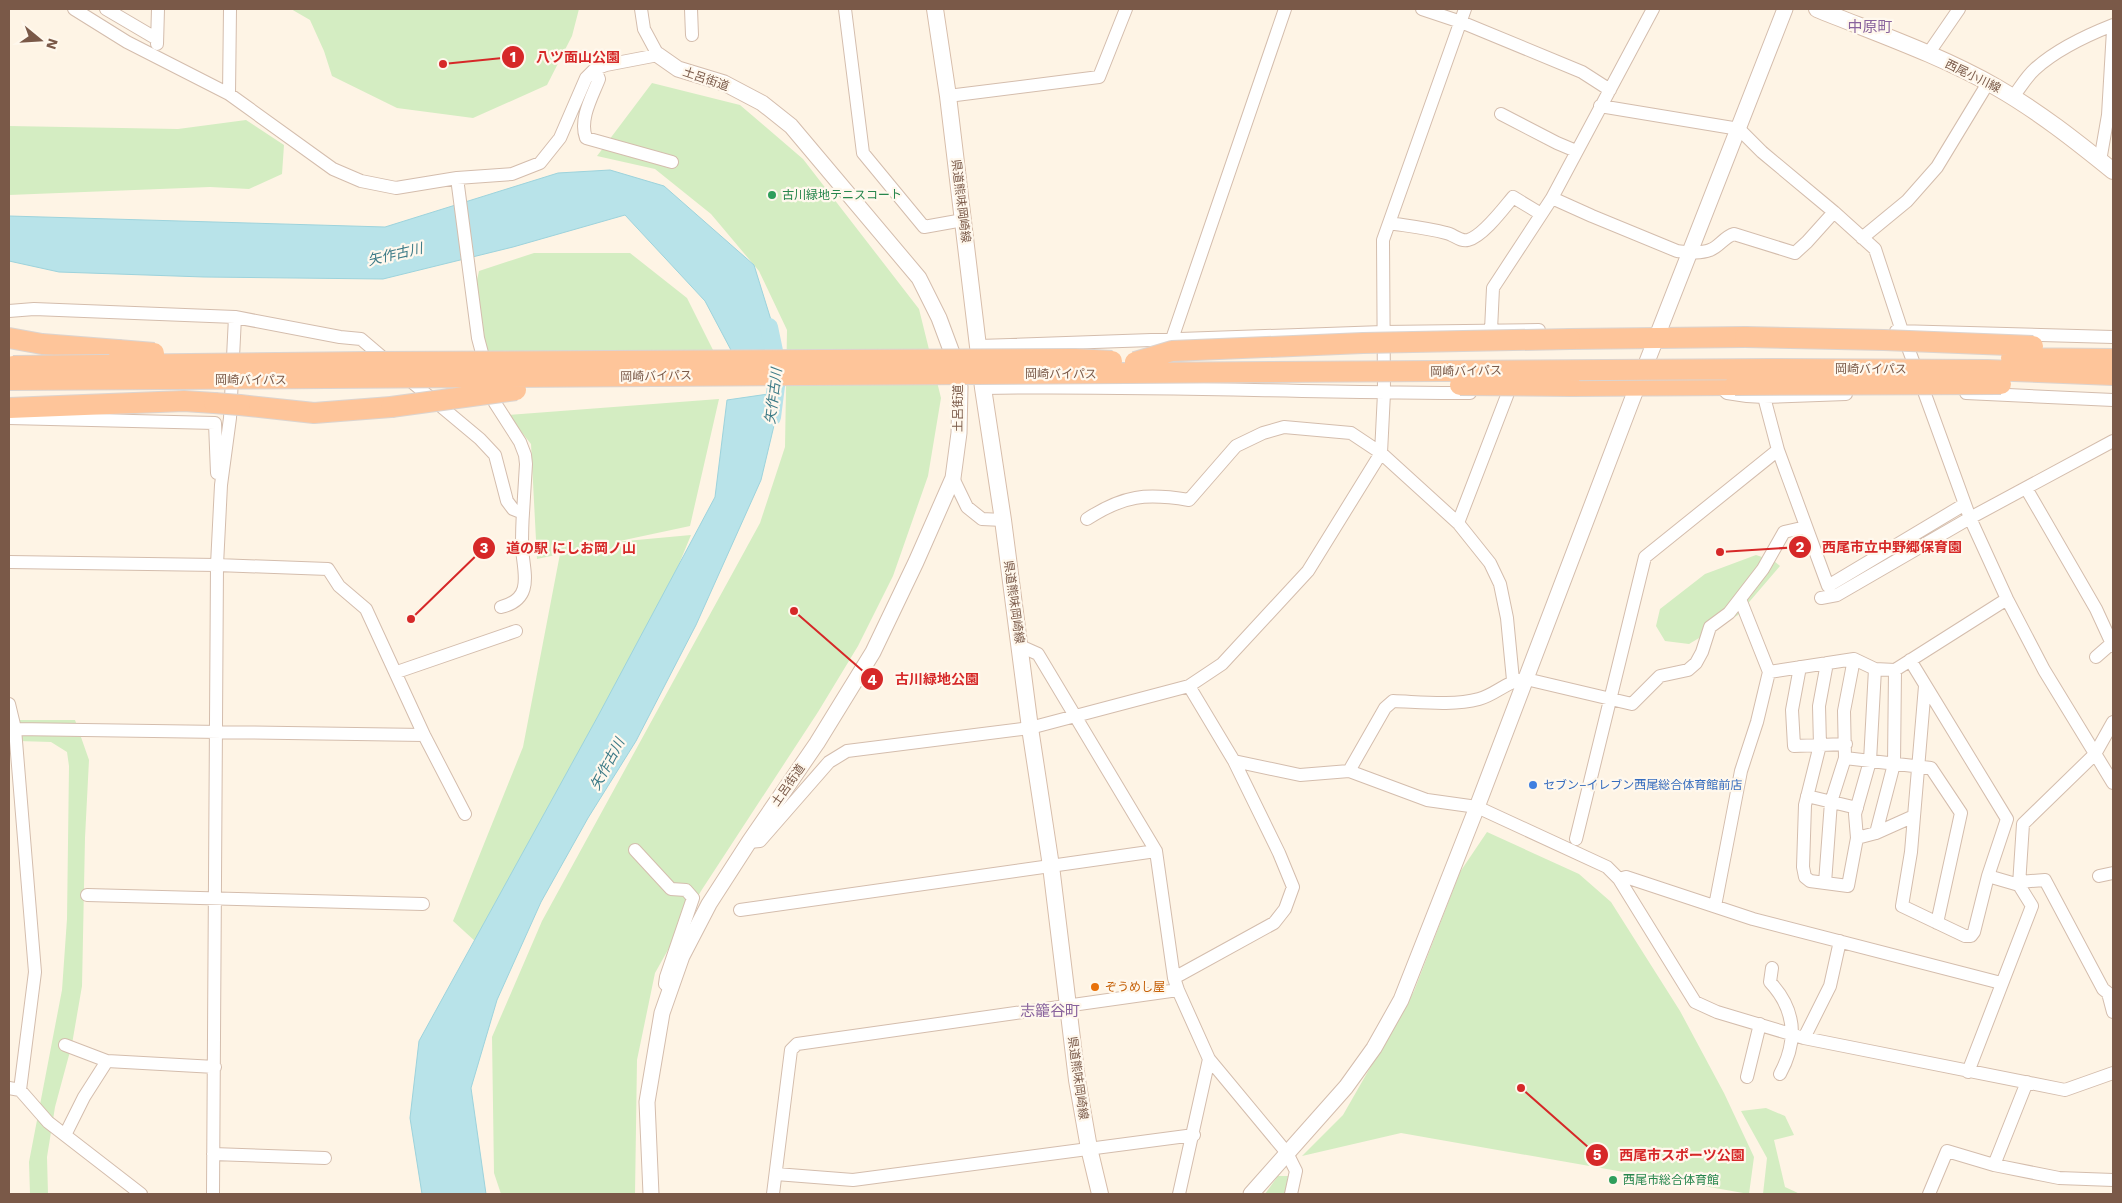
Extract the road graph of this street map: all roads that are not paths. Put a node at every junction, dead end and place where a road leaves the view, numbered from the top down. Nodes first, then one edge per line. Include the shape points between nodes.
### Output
1 (74, 9) edge
2 (106, 9) edge
3 (158, 9) edge
4 (230, 9) edge
5 (641, 9) edge
6 (691, 9) edge
7 (844, 9) edge
8 (935, 9) edge
9 (1126, 9) edge
10 (1285, 9) edge
11 (1422, 9) edge
12 (1466, 9) edge
13 (1654, 9) edge
14 (1785, 9) edge
15 (1817, 9) edge
16 (1959, 9) edge
17 (1460, 22) junction
18 (2113, 25) edge
19 (644, 29) junction
20 (2113, 30) edge
21 (692, 35) dead end
22 (157, 39) junction
23 (1928, 54) junction
24 (658, 55) junction
25 (162, 60) junction
26 (635, 60) junction
27 (595, 70) junction
28 (1988, 83) junction
29 (1610, 90) junction
30 (229, 94) junction
31 (948, 96) junction
32 (2013, 97) junction
33 (1600, 106) junction
34 (1501, 114) dead end
35 (1739, 130) junction
36 (1576, 151) junction
37 (2100, 161) junction
38 (672, 162) dead end
39 (2113, 171) edge
40 (457, 178) junction
41 (1552, 198) junction
42 (1834, 212) junction
43 (1541, 214) junction
44 (963, 220) junction
45 (1389, 223) junction
46 (1862, 238) junction
47 (1691, 253) junction
48 (9, 311) edge
49 (235, 317) junction
50 (1491, 330) junction
51 (1902, 331) junction
52 (1383, 332) junction
53 (2113, 337) edge
54 (9, 338) edge
55 (1658, 338) junction
56 (1695, 338) junction
57 (1172, 339) junction
58 (1577, 339) junction
59 (979, 346) junction
60 (2113, 351) edge
61 (1134, 362) junction
62 (251, 363) junction
63 (9, 366) edge
64 (2111, 370) edge
65 (1174, 374) junction
66 (688, 376) junction
67 (9, 380) edge
68 (1726, 384) junction
69 (1638, 385) junction
70 (1602, 386) junction
71 (983, 388) junction
72 (1925, 392) junction
73 (1384, 393) junction
74 (1508, 394) junction
75 (1764, 397) junction
76 (2113, 400) edge
77 (9, 408) edge
78 (9, 418) edge
79 (2113, 441) edge
80 (1778, 450) junction
81 (1381, 453) junction
82 (953, 478) junction
83 (221, 485) junction
84 (2026, 488) junction
85 (1965, 504) junction
86 (523, 513) junction
87 (1970, 518) junction
88 (1087, 519) dead end
89 (1003, 520) junction
90 (1458, 523) junction
91 (1806, 527) junction
92 (9, 562) edge
93 (217, 565) junction
94 (1821, 598) dead end
95 (1740, 599) junction
96 (2007, 599) junction
97 (501, 607) dead end
98 (516, 630) dead end
99 (2112, 645) edge
100 (1020, 646) junction
101 (2096, 657) dead end
102 (1854, 658) junction
103 (1910, 660) junction
104 (1827, 663) junction
105 (1800, 667) junction
106 (1875, 669) junction
107 (1895, 670) junction
108 (397, 672) junction
109 (1768, 672) junction
110 (1519, 680) junction
111 (1189, 686) junction
112 (1925, 686) junction
113 (1610, 698) junction
114 (9, 704) edge
115 (1074, 718) junction
116 (2113, 722) edge
117 (1030, 728) junction
118 (15, 729) junction
119 (218, 731) junction
120 (424, 735) junction
121 (1846, 744) junction
122 (1820, 745) junction
123 (2095, 754) junction
124 (1845, 758) junction
125 (1234, 761) junction
126 (1870, 761) junction
127 (1894, 764) junction
128 (1918, 766) junction
129 (1349, 771) junction
130 (2113, 783) edge
131 (1807, 796) junction
132 (1831, 802) junction
133 (1477, 807) junction
134 (1856, 808) junction
135 (465, 814) dead end
136 (1914, 816) junction
137 (1876, 833) junction
138 (1858, 838) junction
139 (1576, 839) dead end
140 (749, 842) junction
141 (635, 850) dead end
142 (1156, 851) junction
143 (1051, 866) junction
144 (2113, 873) edge
145 (1988, 876) junction
146 (2099, 876) dead end
147 (1619, 879) junction
148 (1825, 883) junction
149 (2019, 883) junction
150 (87, 895) dead end
151 (216, 898) junction
152 (423, 904) dead end
153 (1715, 906) junction
154 (740, 910) dead end
155 (1937, 923) junction
156 (1840, 941) junction
157 (1772, 968) dead end
158 (1174, 978) junction
159 (2001, 983) junction
160 (670, 988) junction
161 (1178, 990) junction
162 (1069, 1006) junction
163 (2113, 1012) edge
164 (1760, 1024) junction
165 (1798, 1036) junction
166 (65, 1045) dead end
167 (1210, 1058) junction
168 (107, 1061) junction
169 (215, 1067) junction
170 (1968, 1072) junction
171 (2113, 1072) edge
172 (1780, 1074) dead end
173 (1747, 1077) dead end
174 (2027, 1082) junction
175 (15, 1089) edge
176 (1194, 1134) junction
177 (65, 1135) junction
178 (1089, 1148) junction
179 (213, 1154) junction
180 (1287, 1154) junction
181 (325, 1158) dead end
182 (1994, 1165) junction
183 (776, 1174) junction
184 (2113, 1180) edge
185 (141, 1194) edge
186 (213, 1194) edge
187 (651, 1194) edge
188 (773, 1194) edge
189 (1100, 1194) edge
190 (1179, 1194) edge
191 (1251, 1194) edge
192 (1292, 1194) edge
193 (1929, 1194) edge

1 - 25 street
2 - 22 street
3 - 22 street
4 - 30 street
5 - 19 street
6 - 21 street
7 - 44 street via 863,153 924,227
8 - 31 main road, 県道熊味岡崎線
9 - 31 street via 1099,78
10 - 57 street
11 - 17 street
12 - 17 street
13 - 29 street
14 - 35 street
15 - 23 main road, 西尾小川線
16 - 23 street
17 - 29 street via 1582,72
17 - 45 street
18 - 32 street via 2050,57 2034,70
19 - 24 street
19 - 26 street via 646,44
20 - 37 street via 2108,115
22 - 25 street
23 - 28 main road, 西尾小川線
24 - 26 street
24 - 82 street, 土呂街道 via 678,69 724,83 762,103 791,126 919,278 939,318 955,361 960,387 959,433
25 - 30 street
26 - 27 street
27 - 38 street via 599,79 584,120 582,130 586,138
27 - 40 street via 586,78 560,138 540,163 512,174
28 - 32 main road, 西尾小川線
28 - 46 street via 1937,167 1907,201
29 - 33 street
30 - 40 street via 333,169 361,181 396,188
31 - 44 main road, 県道熊味岡崎線
32 - 37 main road, 西尾小川線
33 - 35 street
33 - 36 street
34 - 36 street
35 - 42 street
35 - 47 street
36 - 41 street
37 - 39 main road, 西尾小川線
40 - 86 street via 478,338 495,404 525,455
41 - 43 street
41 - 47 street via 1669,247
42 - 46 street
42 - 47 street via 1795,253 1734,234 1711,250
43 - 45 street via 1513,197 1495,218 1468,240 1448,233
43 - 50 street via 1492,288
44 - 59 main road, 県道熊味岡崎線
45 - 52 street via 1383,240
46 - 51 street via 1875,249
47 - 55 street
48 - 49 street via 43,309
49 - 83 street via 230,418
49 - 86 street via 340,338 361,339 480,438 495,455 506,501
50 - 52 street
50 - 58 street via 1570,330
51 - 53 street
51 - 56 street via 1742,328 1710,332
51 - 72 street
52 - 57 street
52 - 73 street
54 - 62 highway, bridge via 42,344 242,357
55 - 56 highway
55 - 58 highway
55 - 69 street
56 - 60 highway, bridge via 1884,340
57 - 59 street
58 - 61 highway, bridge via 1181,351
59 - 71 main road, 県道熊味岡崎線
61 - 62 highway, 岡崎バイパス, bridge via 1075,359
61 - 64 highway, 岡崎バイパス, bridge via 1770,355
62 - 63 highway, 岡崎バイパス, bridge
64 - 65 highway, 岡崎バイパス, bridge via 1769,368
64 - 68 highway, bridge via 2094,382
65 - 66 highway, 岡崎バイパス, bridge
65 - 70 highway, bridge via 1188,378 1271,378 1361,384
66 - 67 highway, 岡崎バイパス, bridge
66 - 77 highway, bridge via 682,382 501,390 391,407 314,413 184,401
68 - 69 highway
68 - 75 street via 1727,393
69 - 70 highway
69 - 110 street
70 - 74 street via 1587,392
71 - 73 street via 1210,388
71 - 89 main road, 県道熊味岡崎線
72 - 75 street
72 - 76 street
72 - 85 street
73 - 74 street
73 - 81 street
74 - 90 street
75 - 80 street
78 - 83 street via 215,423 216,470
79 - 84 street
80 - 91 street
80 - 113 street via 1645,557
81 - 88 street via 1351,433 1284,427 1236,446 1189,500 1160,496 1127,499
81 - 90 street
81 - 111 street via 1308,571 1222,664
82 - 89 street via 966,507 982,519
82 - 140 street, 土呂街道 via 872,652 817,743
83 - 93 street
84 - 87 street
84 - 99 street via 2096,609
85 - 87 street
85 - 91 street via 1828,586
86 - 97 street via 524,588 518,598
87 - 94 street via 1837,595
87 - 96 street
89 - 100 main road, 県道熊味岡崎線
90 - 110 street via 1490,563 1500,584
91 - 95 street via 1784,532 1763,569
92 - 93 street
93 - 108 street via 328,570 339,586 366,609
93 - 119 street
95 - 109 street
95 - 113 street via 1729,613 1710,627 1702,652 1688,670 1660,676 1632,704
96 - 103 street
96 - 123 street via 2044,670
98 - 108 street
99 - 101 street
100 - 115 street via 1038,654
100 - 117 main road, 県道熊味岡崎線
102 - 104 street
102 - 106 street
102 - 121 street via 1844,711
103 - 107 street
103 - 112 street
104 - 105 street
104 - 122 street via 1819,706
105 - 109 street
105 - 122 street via 1792,710 1794,746
106 - 107 street
106 - 126 street
107 - 127 street
108 - 120 street
109 - 153 street via 1757,722 1741,771
110 - 113 street
110 - 129 street via 1481,699 1460,702 1394,701 1385,708
110 - 133 street
111 - 115 street
111 - 125 street
112 - 128 street
112 - 145 street via 2007,819
113 - 139 street
114 - 118 street
115 - 117 street
115 - 142 street
116 - 123 street
117 - 140 street via 847,751 829,762 760,841
117 - 143 main road, 県道熊味岡崎線
118 - 119 street
118 - 175 street via 35,972
119 - 120 street
119 - 151 street
120 - 135 street
121 - 122 street
121 - 124 street
122 - 131 street
123 - 130 street
123 - 149 street via 2023,824
124 - 126 street
124 - 132 street
125 - 129 street via 1300,775
125 - 158 street via 1293,887 1285,909 1274,923
126 - 127 street
126 - 134 street
127 - 128 street
127 - 137 street
128 - 136 street
128 - 155 street via 1931,768 1961,813
129 - 133 street via 1427,800
131 - 132 street
131 - 148 street via 1805,877
132 - 134 street
132 - 148 street
133 - 147 street via 1607,867
133 - 180 street via 1396,1008 1374,1048 1346,1087
134 - 138 street
136 - 137 street
136 - 155 street via 1902,906
137 - 138 street
138 - 148 street via 1848,886
140 - 160 street, 土呂街道 via 709,904 682,956
141 - 160 street via 671,889 686,890 692,896 666,977 665,984
142 - 143 street
142 - 158 street
143 - 154 street
143 - 162 main road, 県道熊味岡崎線
144 - 146 street
145 - 149 street
145 - 155 street via 1971,936
147 - 153 street via 1626,877
147 - 164 street via 1695,1002
149 - 159 street via 2032,906
149 - 163 street via 2045,880 2108,993
150 - 151 street
151 - 152 street
151 - 169 street
153 - 156 street
156 - 159 street
156 - 165 street via 1830,986
157 - 165 street via 1770,982 1779,992
158 - 161 street
159 - 170 street
160 - 187 street via 662,1013 647,1102
161 - 162 street
161 - 167 street
162 - 178 main road, 県道熊味岡崎線
162 - 183 street via 797,1044 791,1050
164 - 165 street
164 - 173 street
165 - 170 street
165 - 172 street
166 - 168 street
167 - 176 street
167 - 180 street
168 - 169 street
168 - 177 street
169 - 179 street
170 - 174 street
171 - 174 street via 2064,1090
174 - 182 street
175 - 177 street
176 - 178 street
176 - 190 street
177 - 185 street
178 - 183 street via 852,1180
178 - 189 main road, 県道熊味岡崎線
179 - 181 street
179 - 186 street
180 - 191 street
180 - 192 street via 1296,1170
182 - 184 street via 2059,1178
182 - 193 street via 1947,1151
183 - 188 street

